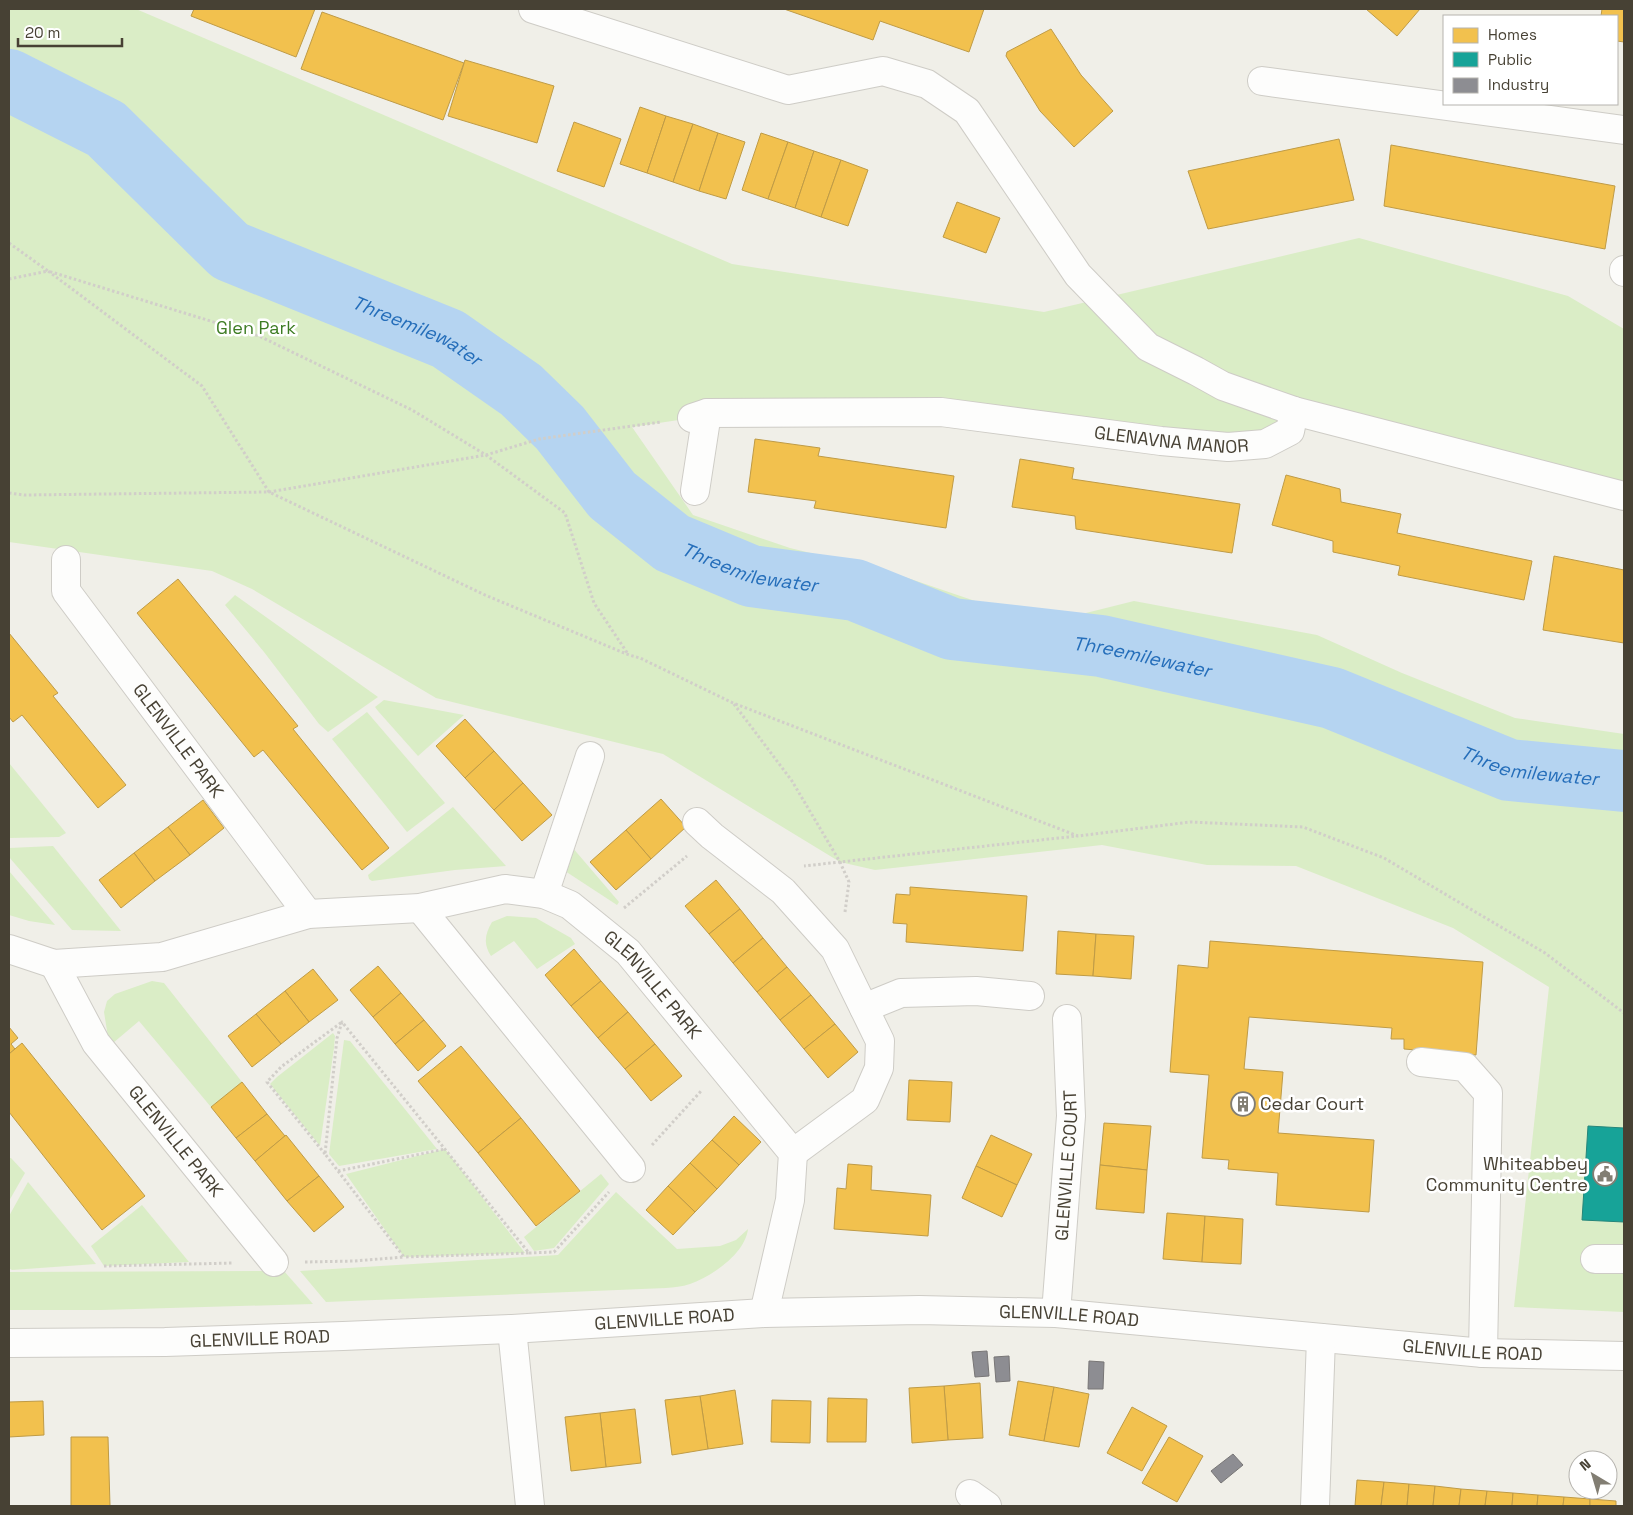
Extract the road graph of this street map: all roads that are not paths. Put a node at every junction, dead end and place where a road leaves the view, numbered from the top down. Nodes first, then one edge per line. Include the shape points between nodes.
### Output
1 (533, 9) edge
2 (1262, 81) dead end
3 (1624, 130) edge
4 (1294, 411) junction
5 (695, 491) dead end
6 (1624, 496) edge
7 (66, 560) dead end
8 (590, 756) dead end
9 (705, 829) road end
10 (544, 894) junction
11 (420, 908) junction
12 (308, 914) junction
13 (9, 949) edge
14 (54, 964) junction
15 (1030, 996) dead end
16 (864, 1008) junction
17 (1067, 1019) dead end
18 (1421, 1062) dead end
19 (793, 1152) junction
20 (631, 1168) dead end
21 (1595, 1259) dead end
22 (1624, 1259) edge
23 (274, 1262) road end
24 (1056, 1313) junction
25 (764, 1314) junction
26 (512, 1329) junction
27 (1321, 1338) junction
28 (9, 1343) edge
29 (1483, 1353) junction
30 (1624, 1356) edge
31 (530, 1506) edge
32 (1315, 1506) edge

1 - 4 street via 788,90 883,71 927,84 967,111 1078,275 1148,347 1223,386
2 - 3 street
4 - 5 street, GLENAVNA MANOR via 1290,431 1264,444 1228,447 941,412 700,415
4 - 6 street
7 - 12 street, GLENVILLE PARK via 66,591
8 - 10 street
9 - 16 street via 783,891 835,949
10 - 11 street, GLENVILLE PARK via 505,889
10 - 19 street, GLENVILLE PARK via 570,905 628,952
11 - 12 street, GLENVILLE PARK
11 - 20 street
12 - 14 street, GLENVILLE PARK via 162,957
13 - 14 street, GLENVILLE PARK
14 - 23 street, GLENVILLE PARK via 96,1043
15 - 16 street via 976,991 900,993
16 - 19 street via 880,1041 879,1068 865,1100
17 - 24 street, GLENVILLE COURT via 1071,1116
18 - 29 street via 1465,1067 1488,1093
19 - 25 street via 790,1200
21 - 22 street
24 - 25 street, GLENVILLE ROAD via 918,1310
24 - 27 street, GLENVILLE ROAD
25 - 26 street, GLENVILLE ROAD
26 - 28 street, GLENVILLE ROAD via 165,1342
26 - 31 street
27 - 29 street, GLENVILLE ROAD
27 - 32 street
29 - 30 street, GLENVILLE ROAD

